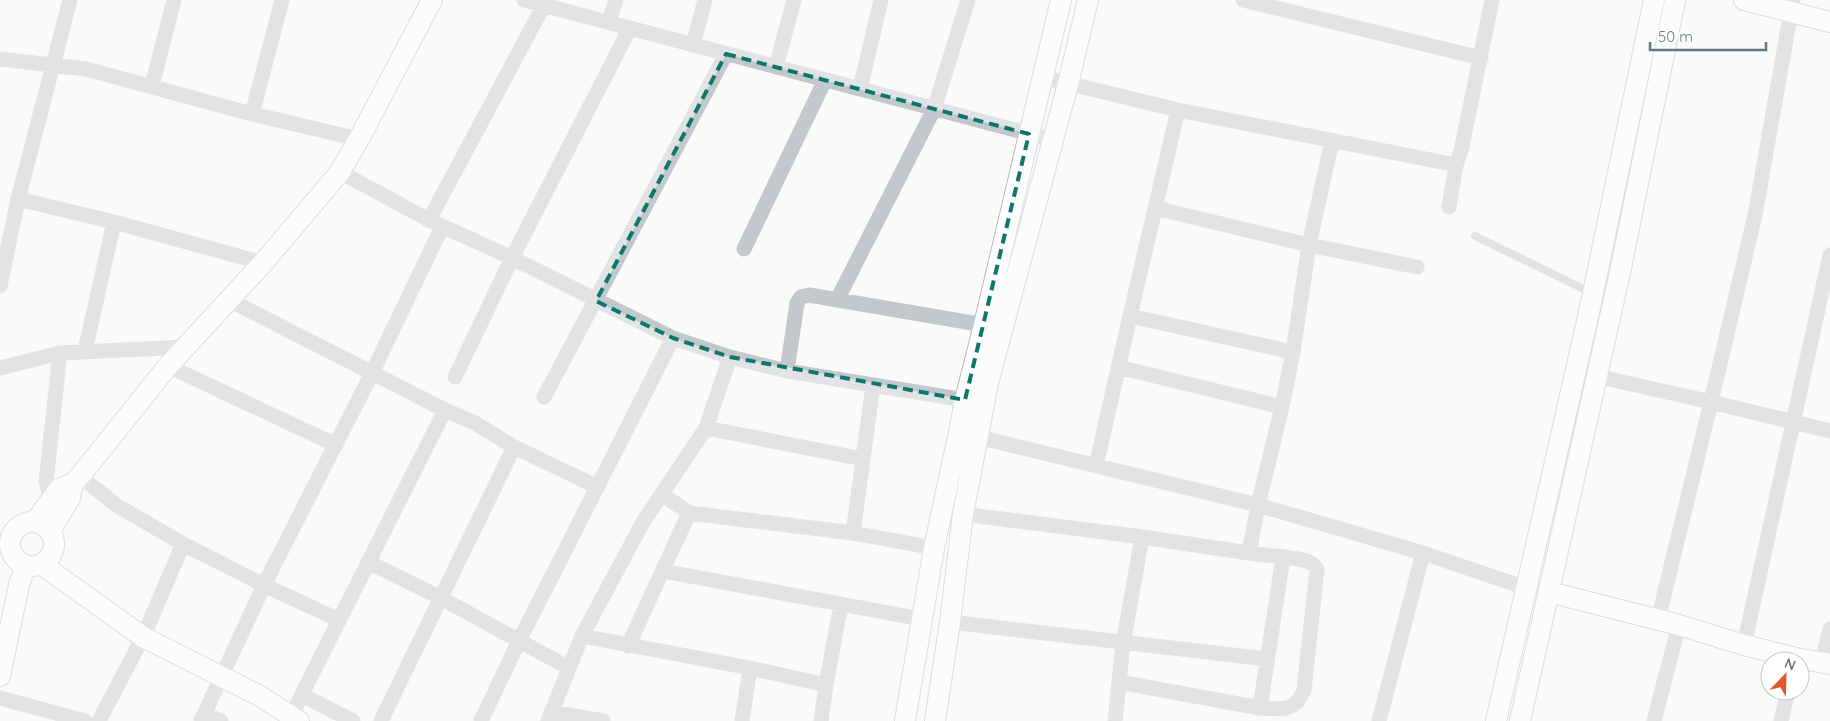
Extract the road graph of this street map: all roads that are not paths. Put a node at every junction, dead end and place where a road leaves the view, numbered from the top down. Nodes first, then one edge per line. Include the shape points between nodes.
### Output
1 (70, 0) edge
2 (174, 0) edge
3 (282, 0) edge
4 (432, 0) edge
5 (524, 0) edge
6 (616, 0) edge
7 (705, 0) edge
8 (794, 0) edge
9 (881, 0) edge
10 (968, 0) edge
11 (1061, 0) edge
12 (1088, 0) edge
13 (1243, 0) edge
14 (1492, 0) edge
15 (1654, 0) edge
16 (1675, 0) edge
17 (1744, 0) edge
18 (544, 5) junction
19 (1792, 6) edge
20 (609, 22) junction
21 (1830, 22) edge
22 (630, 28) junction
23 (693, 45) junction
24 (726, 54) junction
25 (1481, 58) junction
26 (0, 59) edge
27 (54, 66) junction
28 (776, 67) junction
29 (1042, 76) junction
30 (825, 80) junction
31 (1068, 84) junction
32 (152, 86) junction
33 (860, 89) junction
34 (934, 109) junction
35 (1178, 110) junction
36 (252, 114) junction
37 (1029, 134) junction
38 (359, 139) junction
39 (1053, 140) junction
40 (1332, 141) junction
41 (1456, 165) junction
42 (340, 172) junction
43 (18, 198) junction
44 (1449, 207) dead end
45 (1155, 208) junction
46 (114, 222) junction
47 (436, 223) junction
48 (1475, 236) dead end
49 (1309, 245) junction
50 (744, 249) dead end
51 (1830, 255) edge
52 (512, 258) junction
53 (263, 263) junction
54 (1417, 267) dead end
55 (0, 286) edge
56 (1593, 293) junction
57 (229, 300) junction
58 (596, 300) junction
59 (837, 300) junction
60 (1130, 316) junction
61 (984, 325) junction
62 (673, 338) junction
63 (185, 347) junction
64 (85, 351) junction
65 (1293, 352) junction
66 (60, 353) junction
67 (730, 357) junction
68 (168, 366) junction
69 (1118, 367) junction
70 (0, 368) edge
71 (787, 371) junction
72 (372, 373) junction
73 (1596, 376) junction
74 (455, 377) dead end
75 (872, 385) junction
76 (544, 397) dead end
77 (965, 400) junction
78 (1711, 402) junction
79 (1282, 407) junction
80 (445, 410) junction
81 (1793, 422) junction
82 (706, 428) junction
83 (1830, 431) edge
84 (978, 437) junction
85 (336, 445) junction
86 (514, 447) junction
87 (863, 459) junction
88 (1096, 466) junction
89 (77, 480) junction
90 (598, 486) junction
91 (662, 494) junction
92 (51, 500) junction
93 (1258, 505) junction
94 (689, 512) junction
95 (963, 514) junction
96 (8, 527) edge
97 (42, 527) junction
98 (853, 533) junction
99 (1142, 537) junction
100 (184, 544) junction
101 (934, 548) junction
102 (5, 549) edge
103 (1249, 553) junction
104 (1422, 553) junction
105 (1283, 557) junction
106 (368, 562) junction
107 (33, 565) junction
108 (663, 572) junction
109 (264, 585) junction
110 (1526, 588) junction
111 (1548, 592) junction
112 (441, 598) junction
113 (841, 604) junction
114 (921, 619) junction
115 (340, 620) junction
116 (1658, 620) junction
117 (950, 622) junction
118 (1679, 625) junction
119 (1830, 630) edge
120 (143, 636) junction
121 (582, 636) junction
122 (519, 641) junction
123 (1124, 644) junction
124 (1744, 645) junction
125 (628, 646) junction
126 (1766, 651) edge
127 (1267, 659) junction
128 (1810, 661) edge
129 (1826, 663) edge
130 (569, 668) junction
131 (750, 668) junction
132 (0, 676) edge
133 (222, 676) junction
134 (1118, 682) junction
135 (826, 685) junction
136 (302, 695) junction
137 (0, 698) edge
138 (1786, 701) edge
139 (1260, 708) junction
140 (550, 716) edge
141 (203, 717) edge
142 (295, 719) edge
143 (588, 720) edge
144 (85, 721) edge
145 (99, 721) edge
146 (221, 721) edge
147 (352, 721) edge
148 (381, 721) edge
149 (481, 721) edge
150 (603, 721) edge
151 (742, 721) edge
152 (821, 721) edge
153 (905, 721) edge
154 (935, 721) edge
155 (1115, 721) edge
156 (1380, 721) edge
157 (1496, 721) edge
158 (1520, 721) edge
159 (1654, 721) edge
160 (1781, 721) edge

1 - 27 street
2 - 32 street
3 - 36 street
4 - 38 street
5 - 18 street
6 - 20 street
7 - 23 street
8 - 28 street
9 - 33 street
10 - 34 street
11 - 29 street
12 - 31 street
13 - 25 street
14 - 25 street
15 - 56 street
16 - 73 street
17 - 19 street
18 - 20 street
18 - 47 street
19 - 21 street
19 - 78 street via 1755,215
20 - 22 street
22 - 23 street
22 - 52 street
23 - 24 street
24 - 28 street
24 - 58 street
25 - 41 street
26 - 27 street
27 - 32 street via 86,69
27 - 43 street
28 - 30 street
29 - 31 street
29 - 37 street
30 - 33 street
30 - 50 street
31 - 35 street
31 - 39 street
32 - 36 street
33 - 34 street
34 - 37 street
34 - 59 street
35 - 40 street
35 - 45 street
36 - 38 street
37 - 39 street
37 - 61 street
38 - 42 street
39 - 84 street via 988,383
40 - 41 street
40 - 49 street
41 - 44 street
42 - 47 street
42 - 53 street
43 - 46 street
43 - 55 street
45 - 49 street
45 - 60 street
46 - 53 street
46 - 64 street
47 - 52 street
47 - 72 street
48 - 56 lane
49 - 54 street
49 - 65 street
51 - 81 street
52 - 58 street
52 - 74 street
53 - 57 street
56 - 110 street
57 - 63 street
57 - 72 street
58 - 62 street
58 - 76 street
59 - 61 street
59 - 71 street via 810,295 801,297 797,303
60 - 65 street
60 - 69 street
61 - 77 street
62 - 67 street
62 - 90 street
63 - 64 street
63 - 68 street
64 - 66 street
65 - 79 street
66 - 70 street
66 - 92 street via 46,480
67 - 71 street
67 - 82 street
68 - 85 street
68 - 89 street
69 - 79 street
69 - 88 street
71 - 75 street
72 - 80 street
72 - 85 street
73 - 78 street
73 - 111 street
75 - 77 street
75 - 87 street
77 - 101 street
78 - 81 street
78 - 116 street
79 - 93 street
80 - 86 street via 475,423
80 - 106 street
81 - 83 street
81 - 124 street
82 - 87 street
82 - 91 street
84 - 88 street
84 - 95 street
85 - 109 street
86 - 90 street
86 - 112 street
87 - 98 street
88 - 93 street
89 - 92 street via 59,489
89 - 97 street via 70,498
89 - 100 street
90 - 122 street
91 - 94 street
91 - 121 street via 643,522
92 - 97 street
93 - 103 street
93 - 104 street
94 - 98 street
94 - 108 street
95 - 99 street
95 - 117 street
96 - 97 street via 28,522
96 - 102 street via 10,542
97 - 107 street via 54,541 54,548 47,560
98 - 101 street
99 - 103 street
99 - 123 street
100 - 109 street
100 - 120 street
101 - 114 street
102 - 107 street via 19,562
103 - 105 street
104 - 110 street
104 - 156 street
105 - 127 street
105 - 139 street via 1305,560 1317,570 1304,690 1300,700 1286,709
106 - 112 street
106 - 115 street
107 - 120 street
107 - 132 street via 19,585
108 - 113 street
108 - 125 street
109 - 115 street
109 - 133 street
110 - 111 street
110 - 157 street
111 - 116 street
111 - 158 street
112 - 122 street
112 - 148 street
113 - 114 street
113 - 135 street
114 - 153 street
115 - 136 street
116 - 118 street
117 - 123 street
117 - 154 street
118 - 124 street
118 - 159 street
119 - 129 street
120 - 133 street
120 - 145 street
121 - 125 street
121 - 130 street
122 - 130 street
122 - 149 street
123 - 127 street
123 - 134 street
124 - 126 street
125 - 131 street
127 - 139 street
128 - 129 street
130 - 140 street
131 - 135 street
131 - 151 street
133 - 141 street
133 - 142 street
134 - 139 street
134 - 155 street
135 - 152 street
136 - 142 street
136 - 147 street
137 - 144 street
138 - 160 street
140 - 143 street
141 - 146 street
143 - 150 street

